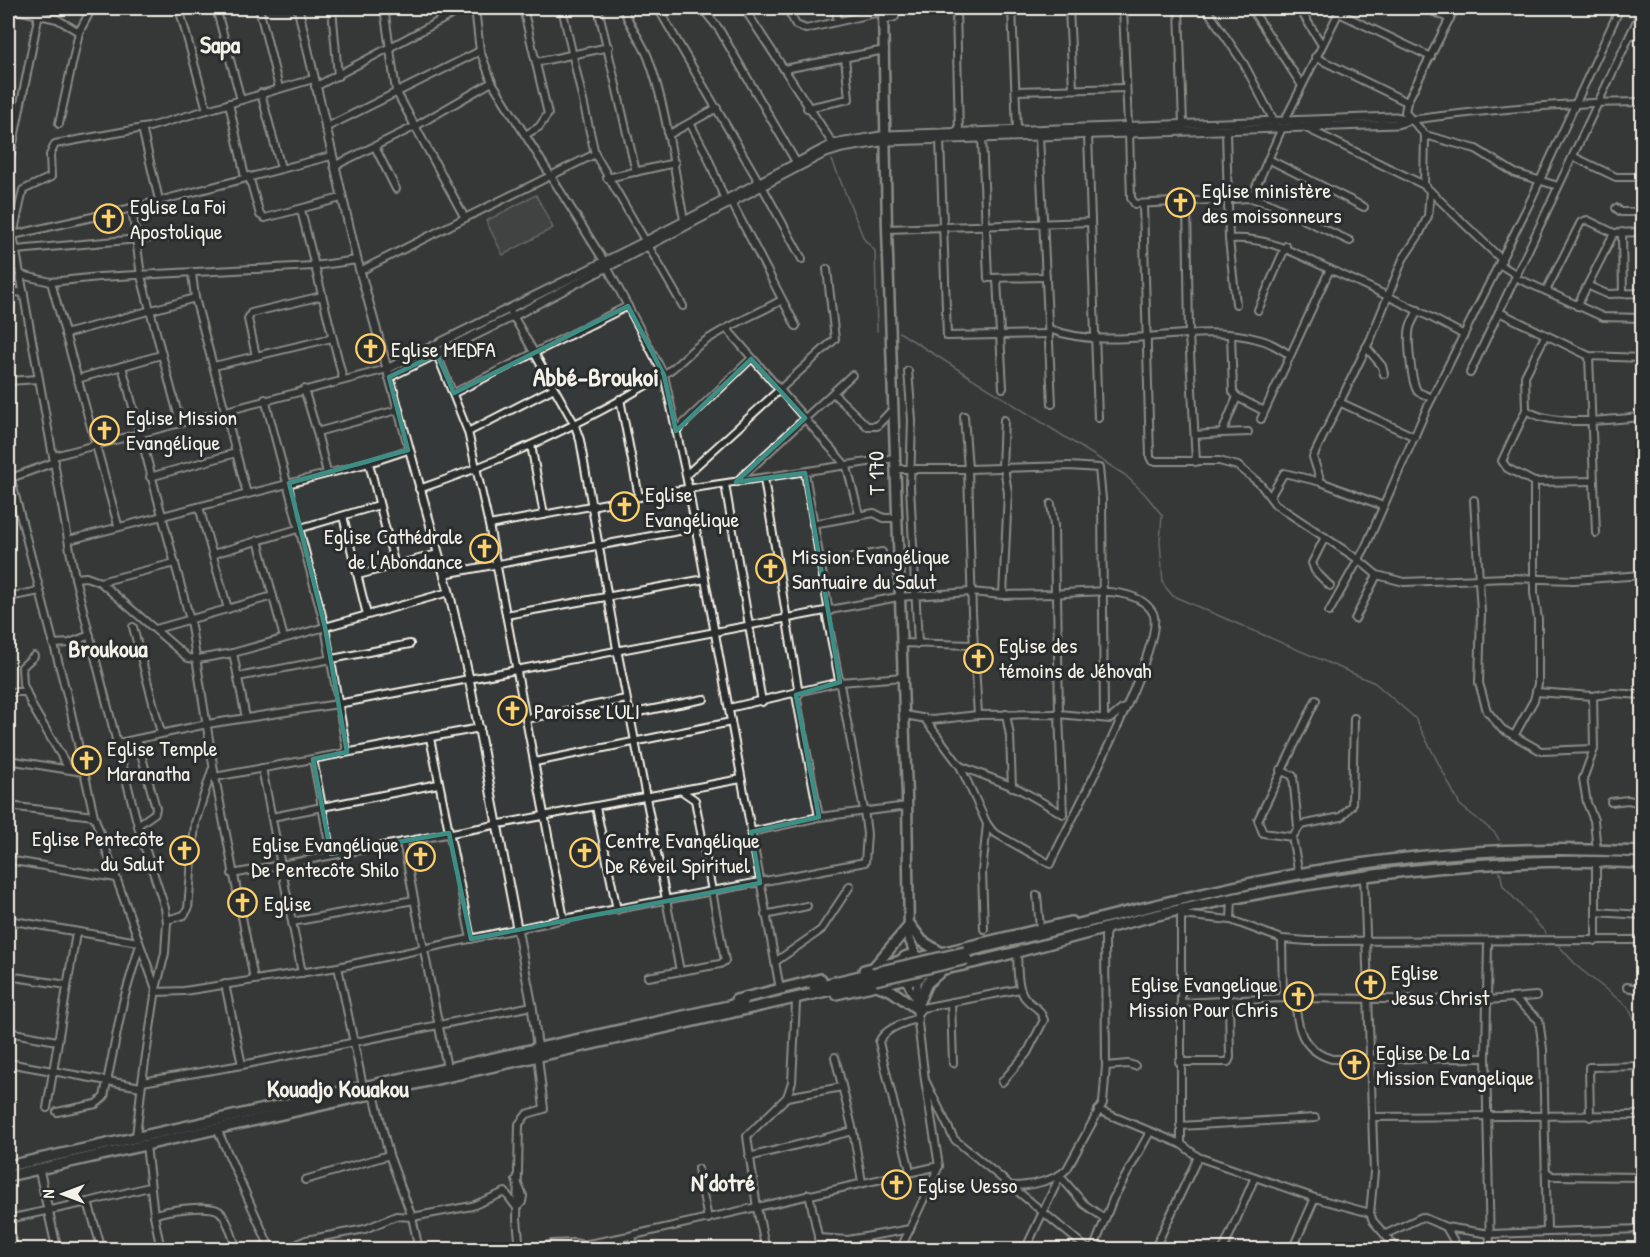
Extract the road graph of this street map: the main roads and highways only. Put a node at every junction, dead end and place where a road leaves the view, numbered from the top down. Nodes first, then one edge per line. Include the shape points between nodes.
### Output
1 (884, 13) edge
2 (1642, 852) edge
3 (1642, 863) edge
4 (1106, 917) junction
5 (910, 925) junction
6 (1108, 927) junction
7 (909, 938) junction
8 (940, 952) junction
9 (966, 956) junction
10 (918, 957) junction
11 (901, 959) junction
12 (945, 969) junction
13 (875, 976) junction
14 (921, 976) junction
15 (905, 980) junction
16 (706, 1015) junction
17 (538, 1052) junction
18 (8, 1166) edge
19 (8, 1176) edge

1 - 5 main road, T 170 via 887,229
2 - 4 main road via 1543,850 1433,855 1299,874
3 - 6 main road via 1494,862 1364,875 1232,898
4 - 8 main road via 1041,927
4 - 9 main road
5 - 7 main road, T 170
5 - 8 main road via 921,941
5 - 13 main road
6 - 9 main road
6 - 12 main road
7 - 10 main road, T 170
7 - 11 main road, T 170
8 - 10 main road
9 - 13 main road, bridge
10 - 11 main road
10 - 14 main road via 924,965
11 - 13 main road
11 - 15 main road via 898,971
12 - 13 main road via 927,983 916,1010
12 - 14 main road
13 - 15 main road
13 - 16 main road
13 - 16 main road via 796,1002 721,1019
13 - 16 main road via 780,989 719,1004
14 - 15 main road
16 - 17 main road
17 - 18 main road via 363,1086
17 - 19 main road via 374,1094

